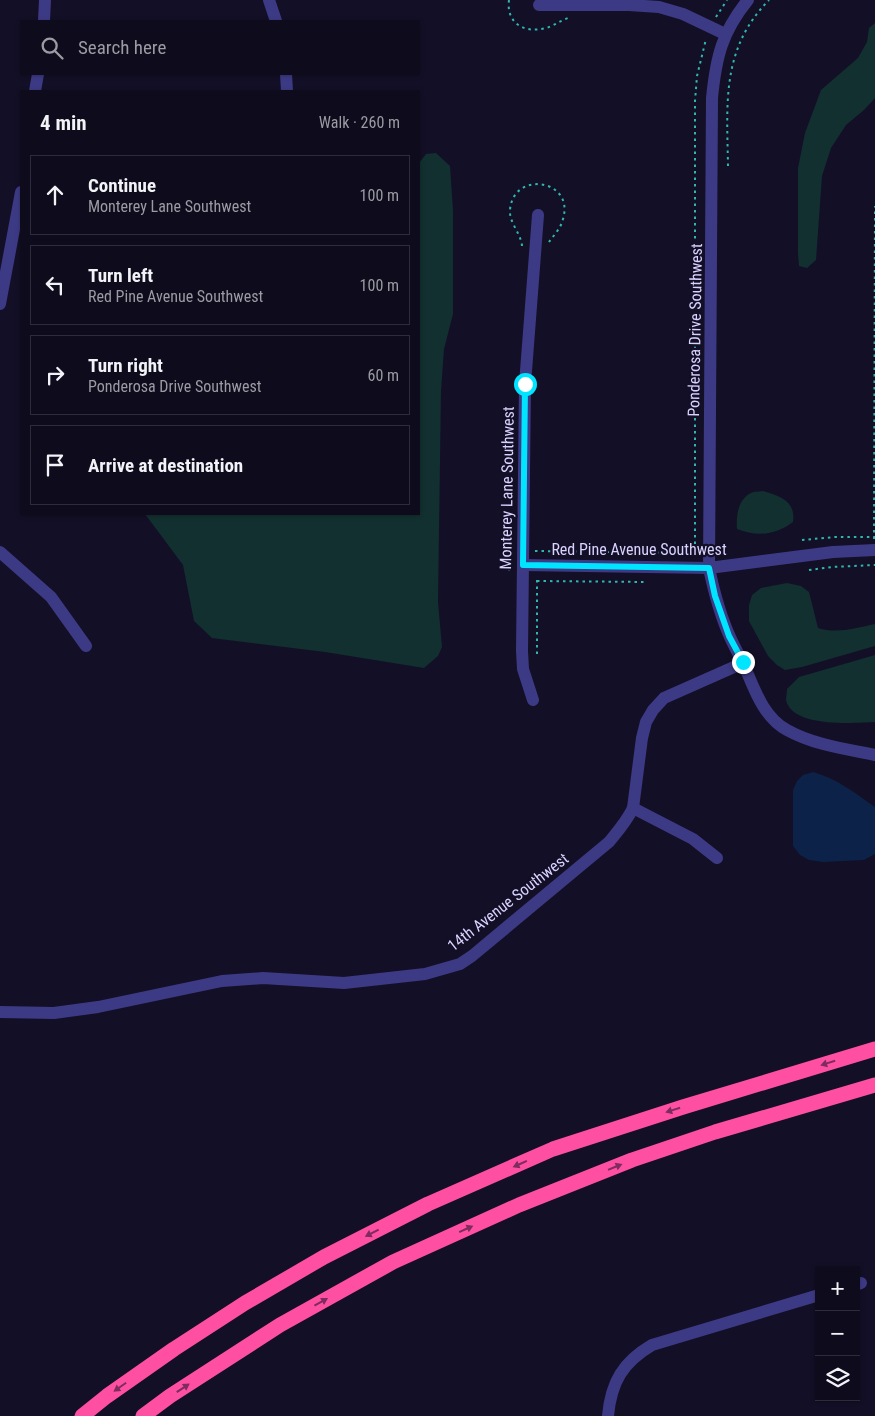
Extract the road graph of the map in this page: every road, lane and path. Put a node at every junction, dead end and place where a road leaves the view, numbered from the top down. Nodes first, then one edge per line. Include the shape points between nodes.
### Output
1 (45, 0) edge
2 (269, 0) edge
3 (509, 0) edge
4 (727, 0) edge
5 (748, 0) edge
6 (769, 0) edge
7 (539, 5) dead end
8 (717, 16) dead end
9 (572, 17) dead end
10 (44, 20) edge
11 (276, 20) edge
12 (726, 34) junction
13 (706, 39) dead end
14 (38, 75) edge
15 (286, 75) edge
16 (35, 90) edge
17 (287, 90) edge
18 (728, 166) dead end
19 (538, 183) dead end
20 (20, 197) edge
21 (875, 206) edge
22 (538, 215) dead end
23 (549, 243) dead end
24 (0, 304) edge
25 (875, 536) edge
26 (802, 540) dead end
27 (875, 550) edge
28 (535, 551) dead end
29 (0, 552) edge
30 (523, 565) junction
31 (875, 565) edge
32 (709, 568) junction
33 (809, 570) dead end
34 (646, 582) dead end
35 (86, 646) dead end
36 (536, 654) dead end
37 (743, 662) junction
38 (533, 700) dead end
39 (875, 755) edge
40 (633, 808) junction
41 (717, 858) dead end
42 (0, 1012) edge
43 (875, 1049) edge
44 (875, 1085) edge
45 (815, 1297) edge
46 (82, 1416) edge
47 (143, 1416) edge
48 (608, 1416) edge

1 - 10 street
2 - 11 street
3 - 9 path via 511,16 522,28 529,30 548,28
4 - 8 path
5 - 12 street, Ponderosa Drive Southwest
6 - 18 path via 740,41 730,74 727,92
7 - 12 street via 659,7
12 - 32 street, Ponderosa Drive Southwest via 712,98
13 - 28 path via 695,101 695,553
14 - 16 street
15 - 17 street
19 - 23 path via 550,186 560,194 565,209 562,224
20 - 24 street
21 - 25 path
22 - 30 street, Monterey Lane Southwest via 525,384
25 - 26 path
27 - 32 street, Red Pine Avenue Southwest via 833,552
29 - 35 street via 51,597
30 - 32 street, Red Pine Avenue Southwest
30 - 38 street, Monterey Lane Southwest via 523,669
31 - 33 path
32 - 37 street, Ponderosa Drive Southwest via 729,636
34 - 36 path via 537,581
37 - 39 street, Ponderosa Drive Southwest via 759,700 786,730 828,745
37 - 40 street, 14th Avenue Southwest via 664,698 653,710 642,738
40 - 41 street via 693,839
40 - 42 street, 14th Avenue Southwest via 609,842 472,956 442,970 344,983 263,978 222,981 90,1008 54,1013
43 -> 46 highway via 553,1149 428,1204 324,1257 246,1304 174,1349
47 -> 44 highway via 280,1325 393,1262 510,1209 632,1160
45 - 48 street via 652,1345 621,1373 612,1392

